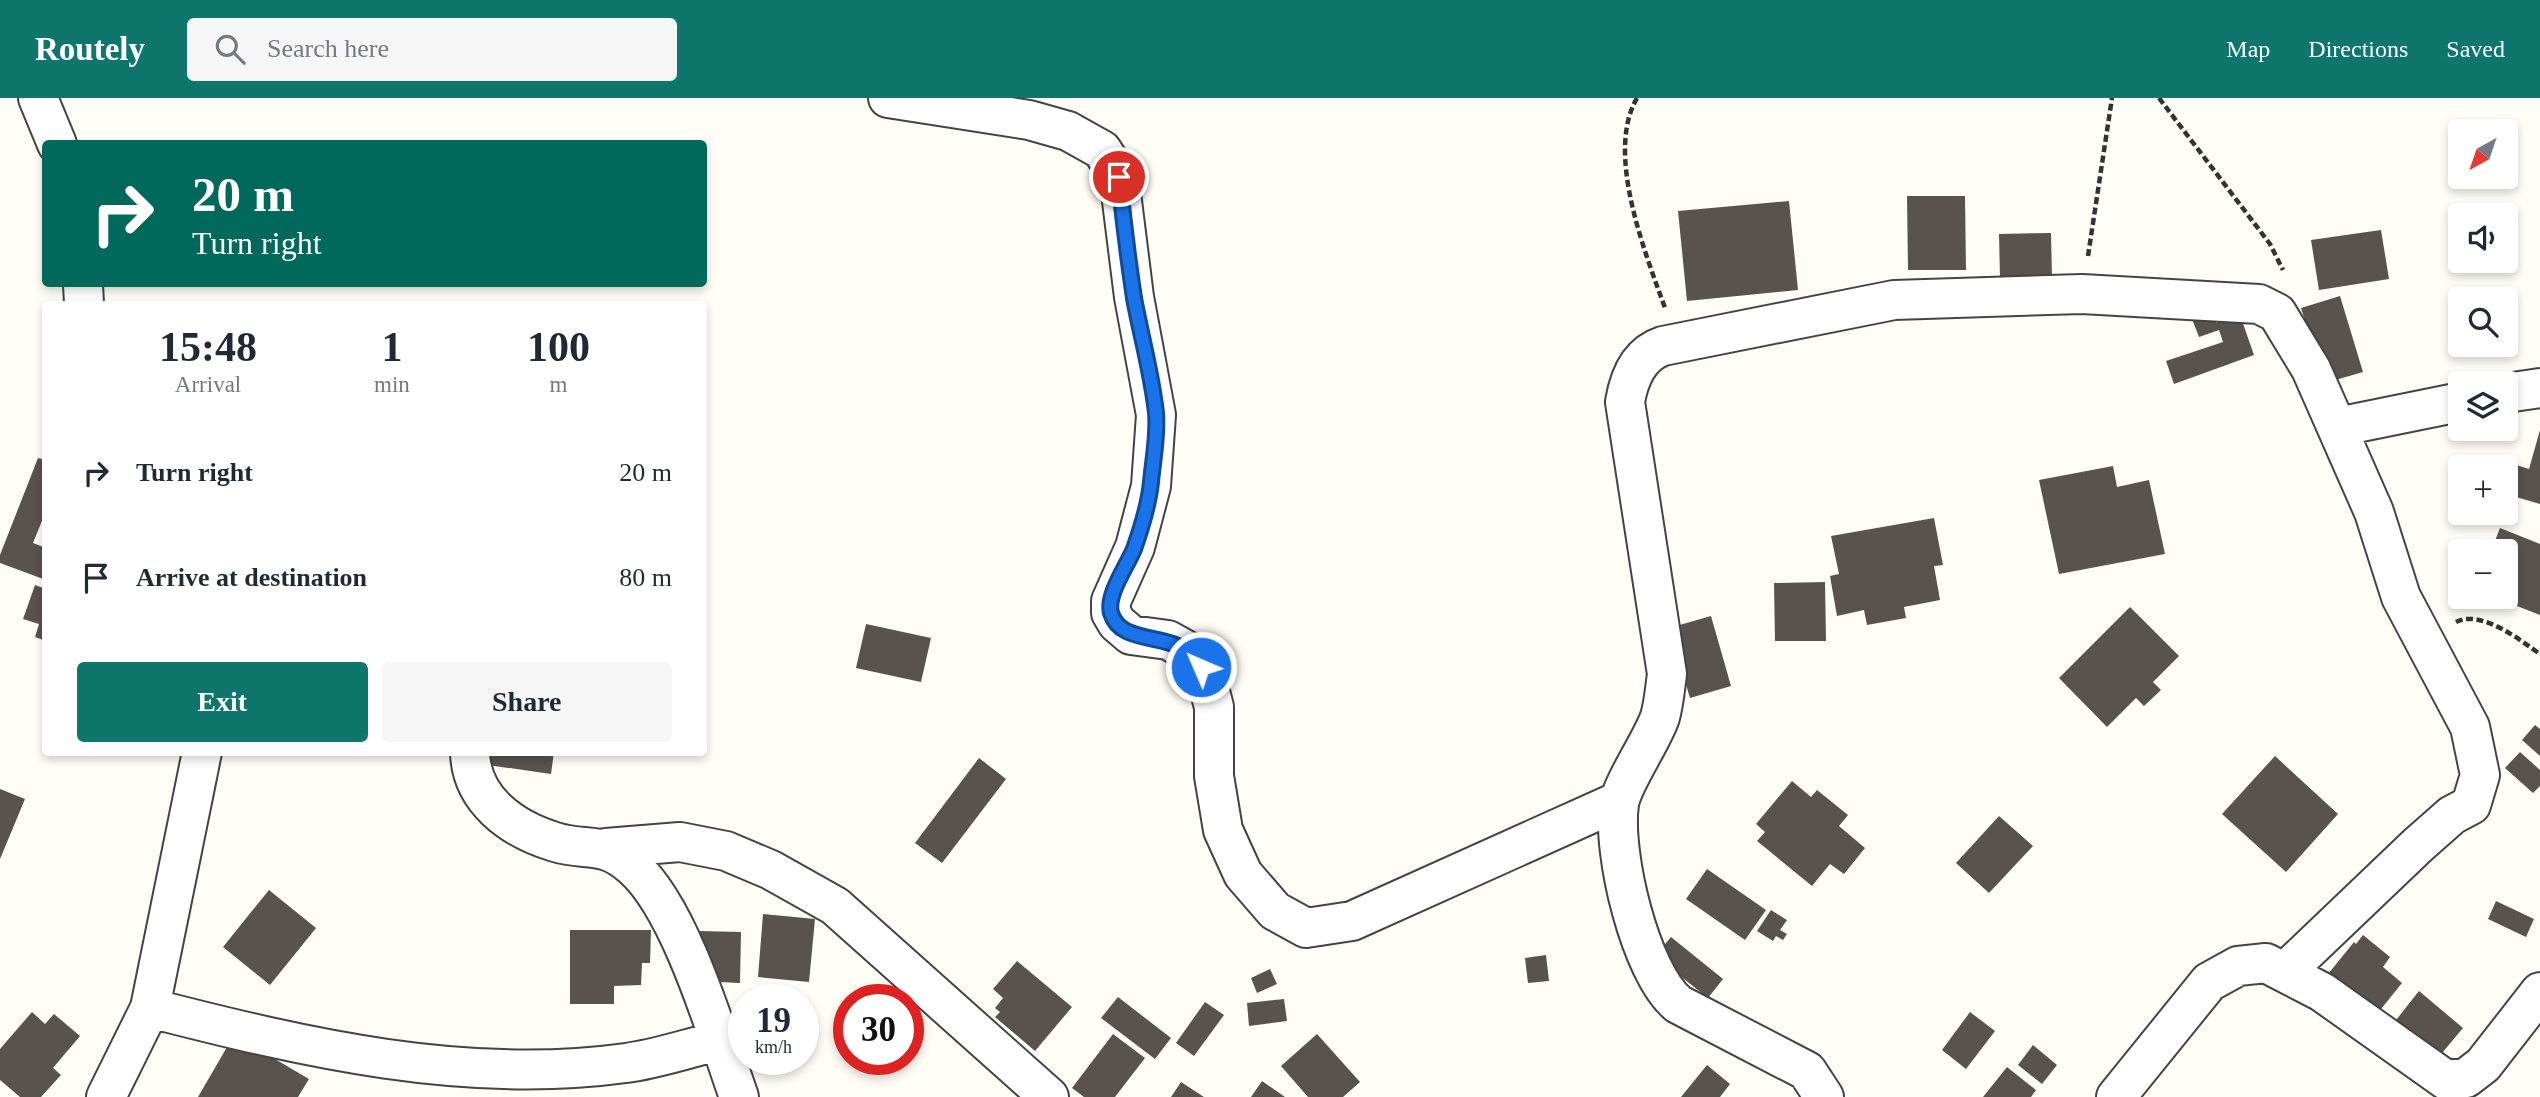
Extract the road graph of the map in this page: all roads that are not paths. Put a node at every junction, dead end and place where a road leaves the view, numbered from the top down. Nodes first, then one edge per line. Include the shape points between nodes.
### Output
1 (38, 98) edge
2 (888, 98) edge
3 (55, 140) edge
4 (2540, 388) edge
5 (2518, 391) edge
6 (2448, 404) edge
7 (2337, 427) junction
8 (201, 756) edge
9 (470, 756) edge
10 (1619, 801) junction
11 (606, 848) junction
12 (2286, 971) junction
13 (2540, 992) edge
14 (150, 1008) junction
15 (719, 1041) junction
16 (106, 1097) edge
17 (739, 1097) edge
18 (1049, 1097) edge
19 (1824, 1097) edge
20 (2116, 1097) edge

1 - 3 street
2 - 10 street via 1029,120 1068,131 1102,149 1119,177 1134,297 1156,415 1151,486 1135,547 1111,601 1111,613 1131,635 1168,640 1195,654 1214,707 1214,775 1223,830 1243,874 1275,911 1306,928 1352,921
4 - 5 street
6 - 7 street
7 - 10 street via 2291,334 2269,307 2259,303 2082,295 1894,300 1650,351 1628,383 1625,402 1667,674 1660,716
7 - 12 street via 2374,512 2401,597 2470,727 2480,775 2471,804 2418,845
8 - 14 street
9 - 11 street via 470,771 490,805 514,825 556,843
10 - 19 street via 1618,837 1639,940 1664,992 1678,1004 1807,1071
11 - 15 street via 633,867 673,922
11 - 18 street via 680,842 726,851 771,870 835,906
12 - 13 street via 2446,1080 2466,1078 2483,1065
12 - 20 street via 2266,963 2238,966 2209,982
14 - 15 street via 259,1036 437,1065 531,1069 627,1063
14 - 16 street
15 - 17 street

